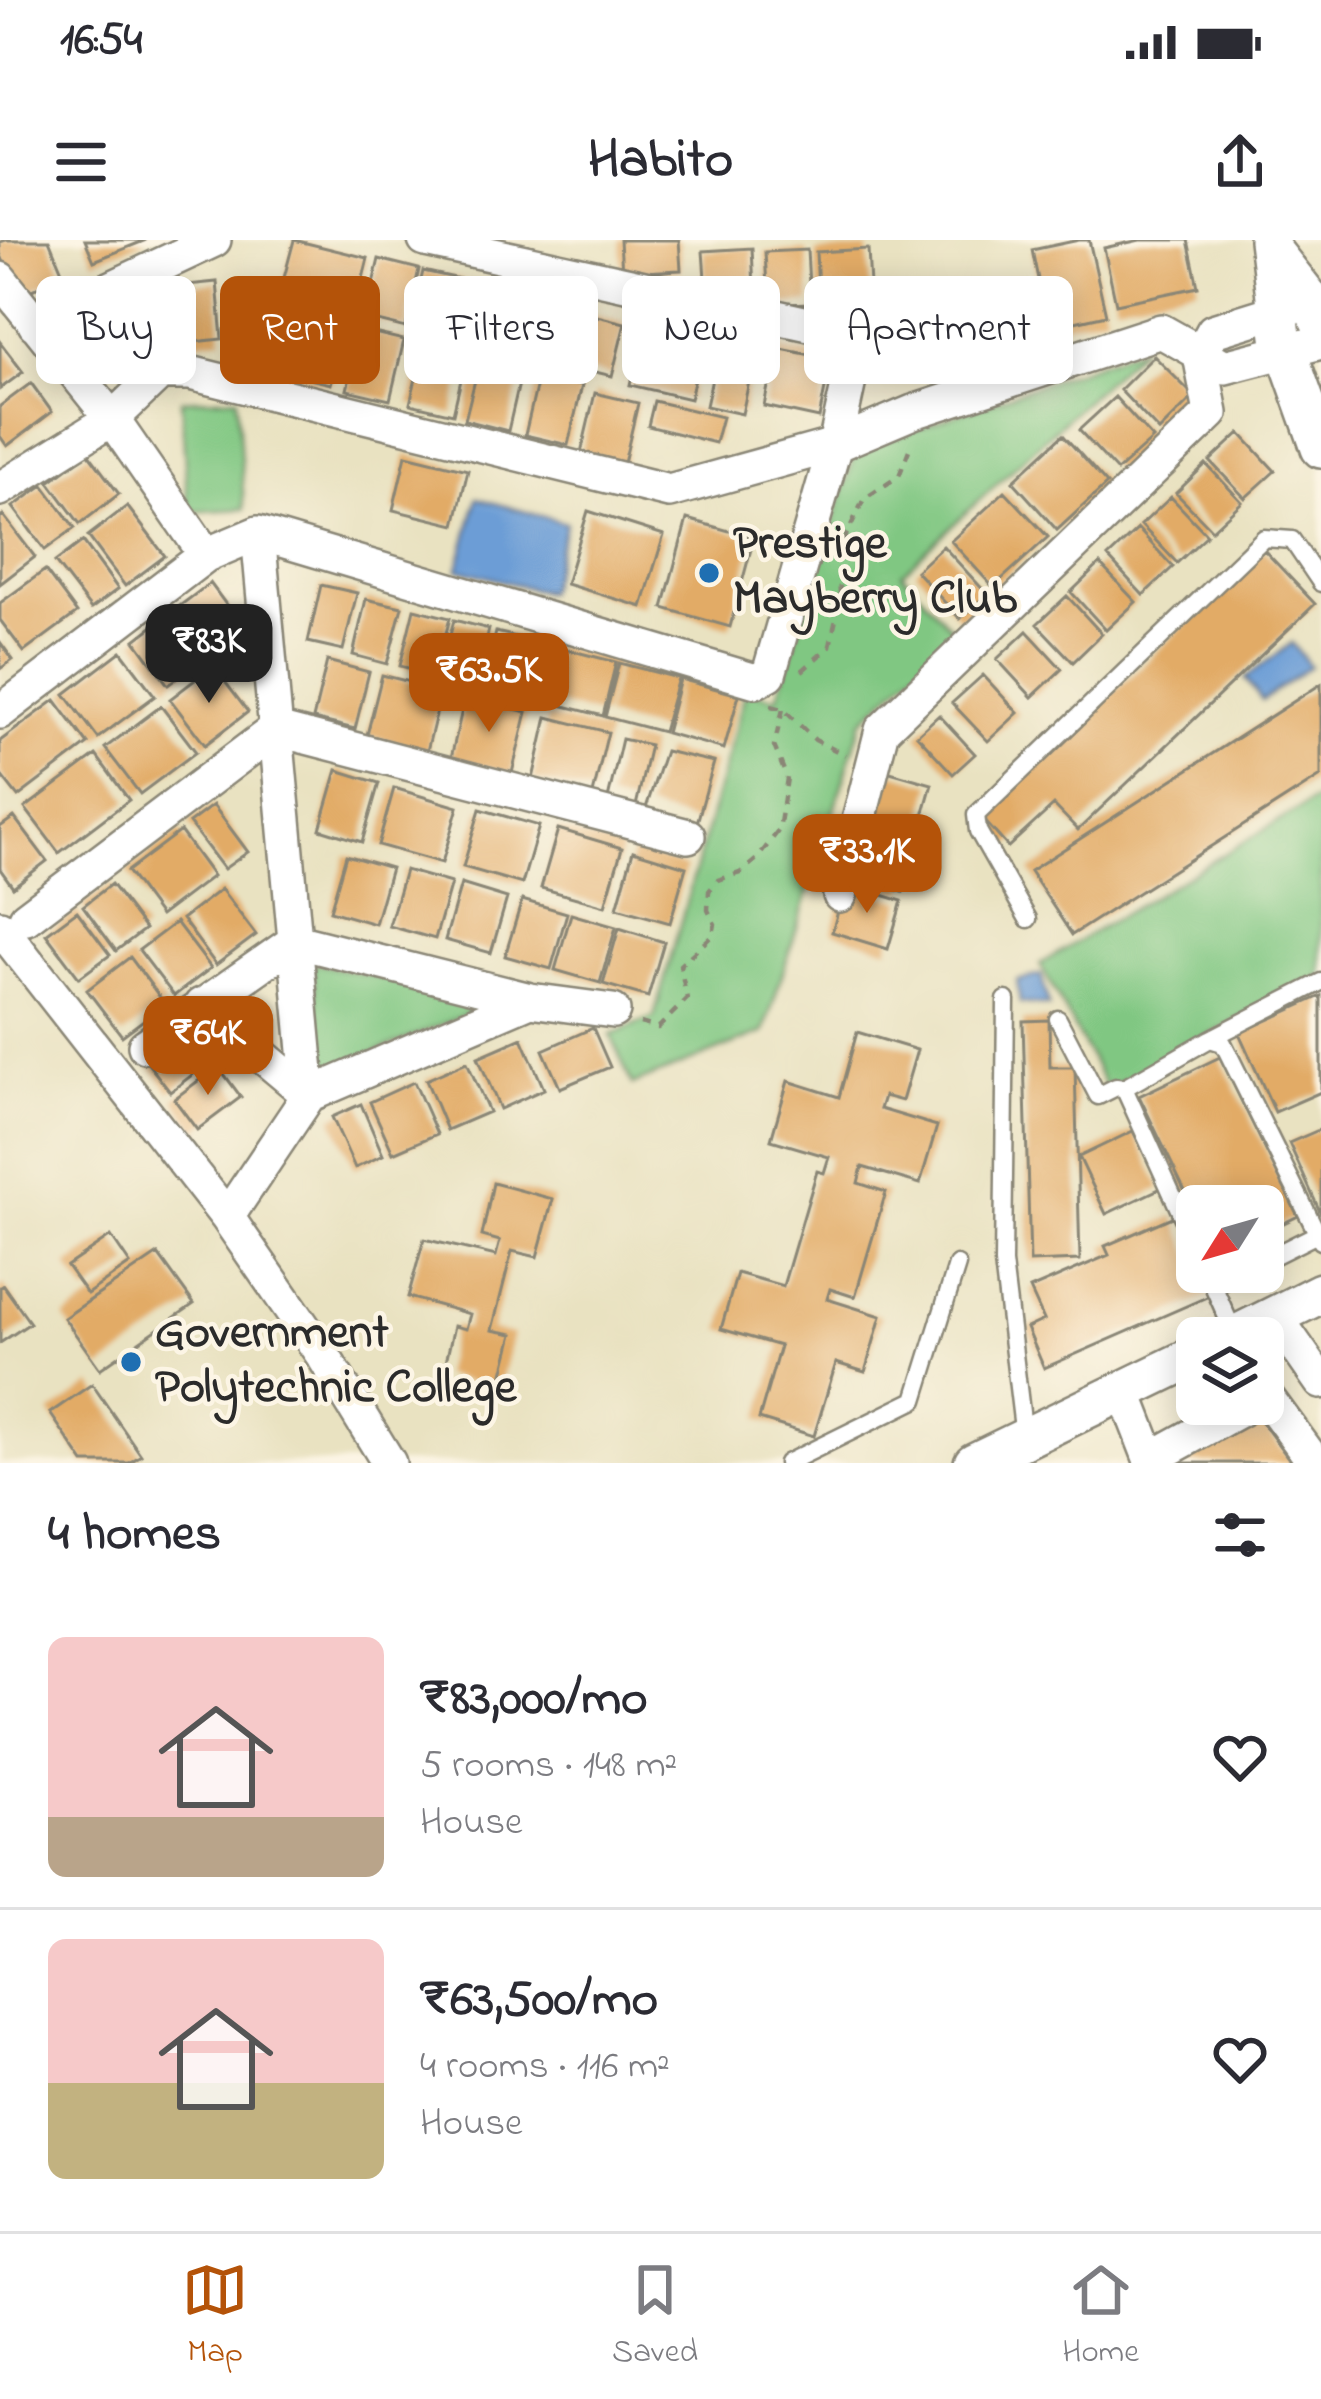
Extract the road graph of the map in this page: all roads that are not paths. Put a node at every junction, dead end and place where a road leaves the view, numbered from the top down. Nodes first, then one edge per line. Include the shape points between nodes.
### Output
1 (214, 240) edge
2 (425, 240) edge
3 (1270, 245) edge
4 (522, 250) edge
5 (0, 279) edge
6 (1303, 311) edge
7 (35, 324) junction
8 (1304, 346) edge
9 (1200, 356) junction
10 (112, 419) junction
11 (835, 445) junction
12 (1321, 448) edge
13 (0, 489) edge
14 (258, 533) junction
15 (206, 555) junction
16 (1321, 583) edge
17 (0, 712) edge
18 (276, 728) junction
19 (688, 836) dead end
20 (840, 896) dead end
21 (1028, 920) dead end
22 (13, 922) edge
23 (295, 940) junction
24 (1321, 982) edge
25 (530, 1000) junction
26 (1006, 1000) dead end
27 (201, 1006) junction
28 (613, 1011) road end
29 (1058, 1019) dead end
30 (1210, 1039) junction
31 (145, 1046) dead end
32 (1124, 1088) junction
33 (309, 1094) junction
34 (1176, 1203) edge
35 (227, 1217) junction
36 (1320, 1236) edge
37 (1284, 1252) edge
38 (957, 1265) dead end
39 (1321, 1293) edge
40 (1275, 1316) joint
41 (1176, 1365) edge
42 (1321, 1382) edge
43 (1124, 1391) junction
44 (1213, 1425) edge
45 (1284, 1425) edge
46 (1024, 1438) junction
47 (1151, 1461) edge
48 (389, 1463) edge
49 (787, 1463) edge
50 (974, 1463) edge
51 (1315, 1463) edge

1 - 7 street
2 - 4 street
3 - 6 street
4 - 11 street via 859,335
5 - 7 street
6 - 8 street
6 - 9 street via 1213,331
7 - 10 street
8 - 9 street via 1225,367
8 - 12 street
9 - 11 street via 1161,332
9 - 20 street via 1211,413 882,730
10 - 11 street via 160,373 190,373 670,491
10 - 13 street
10 - 15 street
11 - 14 street via 769,674 756,681
14 - 15 street
14 - 18 street
15 - 17 street
16 - 21 lane via 1292,540 1264,538 976,815
18 - 19 street
18 - 22 street
18 - 23 street
22 - 35 street
23 - 25 street
23 - 27 street
23 - 33 street
24 - 30 lane
25 - 28 street
25 - 33 street
26 - 46 lane via 1003,1263
27 - 31 street
27 - 33 street
29 - 32 lane via 1098,1096
30 - 32 lane
30 - 36 lane via 1223,1042
32 - 34 lane
33 - 35 street
35 - 48 street
36 - 37 lane
38 - 49 lane via 915,1400
39 - 40 street
40 - 42 street
41 - 43 street
43 - 46 street
43 - 47 street
44 - 47 street
45 - 51 street
46 - 50 street

